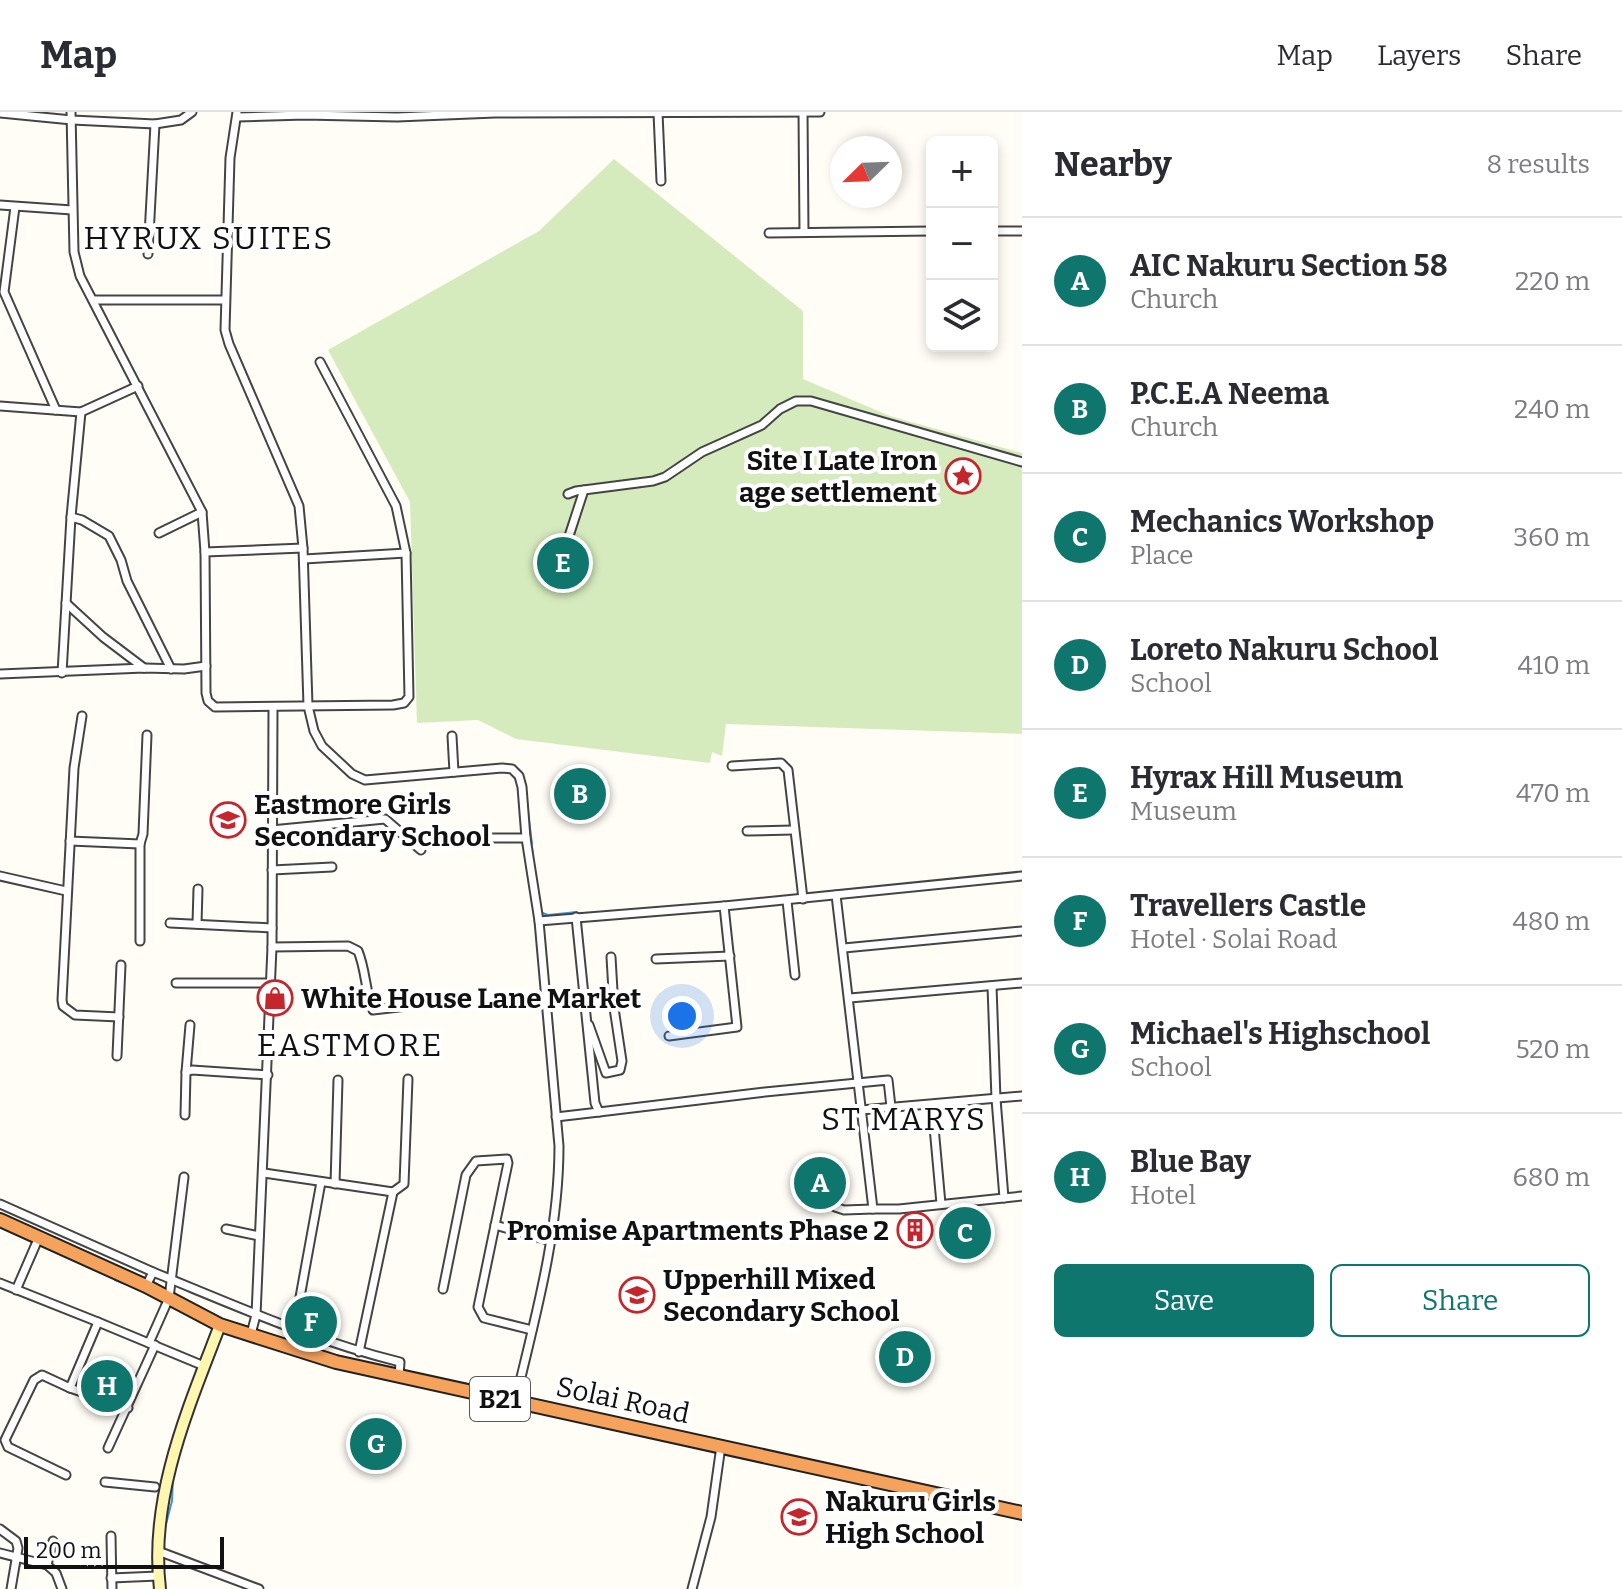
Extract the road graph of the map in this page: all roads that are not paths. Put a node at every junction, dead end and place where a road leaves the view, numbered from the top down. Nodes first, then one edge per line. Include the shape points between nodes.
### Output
1 (192, 112) edge
2 (575, 112) edge
3 (803, 112) edge
4 (820, 112) edge
5 (0, 113) edge
6 (658, 113) edge
7 (237, 114) edge
8 (72, 116) edge
9 (155, 124) junction
10 (661, 181) dead end
11 (0, 205) edge
12 (15, 207) junction
13 (72, 210) junction
14 (926, 231) edge
15 (998, 231) edge
16 (1022, 231) edge
17 (804, 232) junction
18 (769, 233) dead end
19 (148, 254) dead end
20 (93, 300) junction
21 (225, 300) junction
22 (320, 362) dead end
23 (138, 386) junction
24 (0, 406) edge
25 (56, 410) junction
26 (81, 412) junction
27 (1022, 462) edge
28 (584, 490) junction
29 (568, 494) dead end
30 (202, 512) junction
31 (71, 517) junction
32 (159, 533) dead end
33 (303, 548) junction
34 (205, 552) junction
35 (406, 553) junction
36 (304, 559) junction
37 (573, 568) dead end
38 (66, 602) junction
39 (206, 666) junction
40 (144, 668) junction
41 (171, 669) junction
42 (62, 673) junction
43 (0, 674) edge
44 (308, 706) junction
45 (273, 708) junction
46 (82, 716) dead end
47 (147, 735) dead end
48 (452, 736) dead end
49 (732, 766) dead end
50 (454, 772) junction
51 (271, 830) junction
52 (793, 830) junction
53 (747, 831) dead end
54 (470, 838) dead end
55 (526, 838) junction
56 (70, 841) junction
57 (140, 844) junction
58 (421, 850) dead end
59 (332, 867) dead end
60 (272, 870) junction
61 (0, 876) edge
62 (1022, 876) edge
63 (198, 889) dead end
64 (66, 891) junction
65 (836, 895) junction
66 (803, 899) junction
67 (787, 901) junction
68 (724, 906) junction
69 (576, 917) junction
70 (539, 921) junction
71 (170, 923) dead end
72 (197, 924) junction
73 (272, 928) junction
74 (1022, 931) edge
75 (140, 941) dead end
76 (272, 947) junction
77 (844, 948) junction
78 (730, 956) junction
79 (611, 957) dead end
80 (656, 959) dead end
81 (121, 965) dead end
82 (795, 975) dead end
83 (176, 983) dead end
84 (269, 983) junction
85 (1022, 983) edge
86 (992, 986) junction
87 (850, 998) junction
88 (407, 1006) dead end
89 (585, 1012) junction
90 (119, 1017) junction
91 (190, 1025) dead end
92 (669, 1036) dead end
93 (117, 1056) dead end
94 (186, 1072) junction
95 (268, 1075) junction
96 (408, 1079) dead end
97 (338, 1080) dead end
98 (859, 1083) junction
99 (1022, 1096) edge
100 (996, 1099) junction
101 (932, 1105) junction
102 (891, 1107) junction
103 (861, 1110) junction
104 (599, 1112) junction
105 (185, 1115) dead end
106 (556, 1117) junction
107 (264, 1173) junction
108 (184, 1177) dead end
109 (321, 1182) junction
110 (335, 1184) junction
111 (393, 1192) junction
112 (1022, 1196) edge
113 (1004, 1198) junction
114 (0, 1204) edge
115 (941, 1204) junction
116 (835, 1207) dead end
117 (873, 1209) junction
118 (0, 1220) edge
119 (495, 1225) junction
120 (226, 1229) dead end
121 (259, 1236) junction
122 (39, 1237) junction
123 (551, 1241) junction
124 (153, 1272) junction
125 (172, 1280) junction
126 (0, 1283) edge
127 (146, 1286) junction
128 (443, 1289) dead end
129 (16, 1290) junction
130 (169, 1298) junction
131 (256, 1315) junction
132 (98, 1322) junction
133 (220, 1325) junction
134 (294, 1330) junction
135 (532, 1330) junction
136 (251, 1334) junction
137 (152, 1344) junction
138 (359, 1352) junction
139 (204, 1366) junction
140 (399, 1377) junction
141 (70, 1388) junction
142 (515, 1402) junction
143 (128, 1408) junction
144 (721, 1445) junction
145 (108, 1448) dead end
146 (66, 1475) dead end
147 (105, 1482) dead end
148 (155, 1487) dead end
149 (1022, 1513) edge
150 (0, 1529) edge
151 (111, 1536) dead end
152 (53, 1541) dead end
153 (158, 1551) junction
154 (0, 1553) edge
155 (17, 1556) junction
156 (47, 1565) junction
157 (158, 1576) junction
158 (111, 1578) junction
159 (11, 1589) edge
160 (62, 1589) edge
161 (112, 1589) edge
162 (160, 1589) edge
163 (259, 1589) edge
164 (692, 1589) edge

1 - 9 street via 181,120
2 - 6 street
2 - 7 street
3 - 4 street
3 - 6 street
3 - 17 street
5 - 8 street
6 - 10 street
7 - 21 street via 230,158
8 - 9 street
8 - 13 street
9 - 19 street
11 - 12 street
12 - 13 street
12 - 25 street via 4,292
13 - 20 street via 75,262
14 - 17 street
15 - 16 street
17 - 18 street
20 - 21 street
20 - 23 street
21 - 33 street via 229,344 299,506
22 - 35 street via 396,506
23 - 26 street
23 - 30 street
24 - 25 street
25 - 26 street
26 - 31 street
27 - 28 street via 796,401 665,477
28 - 29 street
28 - 37 street via 569,536
30 - 32 street
30 - 34 street
31 - 38 street
31 - 41 street via 109,536
33 - 34 street
33 - 36 street
34 - 39 street
35 - 36 street
35 - 44 street via 409,697 393,705
36 - 44 street
38 - 40 street
38 - 42 street
39 - 41 street
39 - 45 street via 206,693 215,707
40 - 41 street
40 - 42 street
42 - 43 street
44 - 45 street
44 - 50 street via 317,740 357,778
45 - 51 street
46 - 56 street
47 - 57 street
48 - 50 street
49 - 52 street via 785,766
50 - 55 street via 512,769 522,787
51 - 58 street via 385,819
51 - 60 street
52 - 53 street
52 - 66 street
54 - 55 street
55 - 70 street
56 - 57 street
56 - 64 street
57 - 75 street
59 - 60 street
60 - 73 street
61 - 64 street
62 - 65 street
63 - 72 street
64 - 90 street via 63,1006 75,1015
65 - 66 street
65 - 77 street
66 - 67 street
67 - 68 street
67 - 82 street
68 - 69 street
68 - 78 street
69 - 70 street
69 - 89 street
70 - 106 street
71 - 72 street
72 - 73 street
73 - 76 street
74 - 77 street
76 - 84 street
76 - 88 street via 348,946 358,951 364,965 373,1010
77 - 87 street
78 - 80 street
78 - 92 street via 737,1027
79 - 89 street via 620,1070 606,1073
81 - 90 street
83 - 84 street
84 - 95 street
85 - 86 street
86 - 87 street
86 - 100 street
87 - 98 street
89 - 104 street
90 - 93 street
91 - 94 street
94 - 95 street
94 - 105 street
95 - 107 street
96 - 111 street via 404,1184
97 - 110 street
98 - 102 street via 888,1080
98 - 103 street
98 - 104 street
99 - 100 street
100 - 101 street
100 - 113 street
101 - 102 street
101 - 115 street
102 - 103 street
103 - 117 street
104 - 106 street
106 - 123 street via 559,1182
107 - 109 street
107 - 121 street
108 - 125 street
109 - 110 street
109 - 134 street
110 - 111 street
111 - 138 street
112 - 113 street
113 - 115 street
114 - 124 street
115 - 117 street
116 - 117 street
118 - 122 highway, Solai Road / B21
119 - 123 street
119 - 128 street via 508,1163 501,1158 476,1161 466,1175
119 - 135 street via 480,1313
120 - 121 street
121 - 131 street
122 - 127 highway, Solai Road / B21
122 - 129 street
123 - 135 street
124 - 125 street
124 - 127 street
125 - 130 street
125 - 131 street
126 - 129 street
127 - 130 highway, Solai Road / B21
129 - 132 street
130 - 133 highway, Solai Road / B21
130 - 137 street
131 - 134 street
131 - 136 street
132 - 137 street
132 - 141 street
133 - 136 highway, Solai Road / B21
133 - 139 street
134 - 138 street
135 - 142 street
136 - 140 highway, Solai Road / B21
137 - 139 street
137 - 143 street
138 - 140 street via 400,1362
139 - 153 street via 172,1456
140 - 142 highway, Solai Road / B21
141 - 143 street
141 - 146 street via 42,1375 34,1380 5,1440 8,1447
142 - 144 highway, Solai Road / B21
143 - 145 street
144 - 149 highway, Solai Road / B21
144 - 164 street via 711,1517
147 - 148 street
150 - 155 street via 16,1541
151 - 158 street
152 - 156 street
153 - 157 street
153 - 163 street
154 - 155 street
155 - 156 street
155 - 159 street
156 - 160 street
157 - 158 street
157 - 162 street
158 - 161 street

